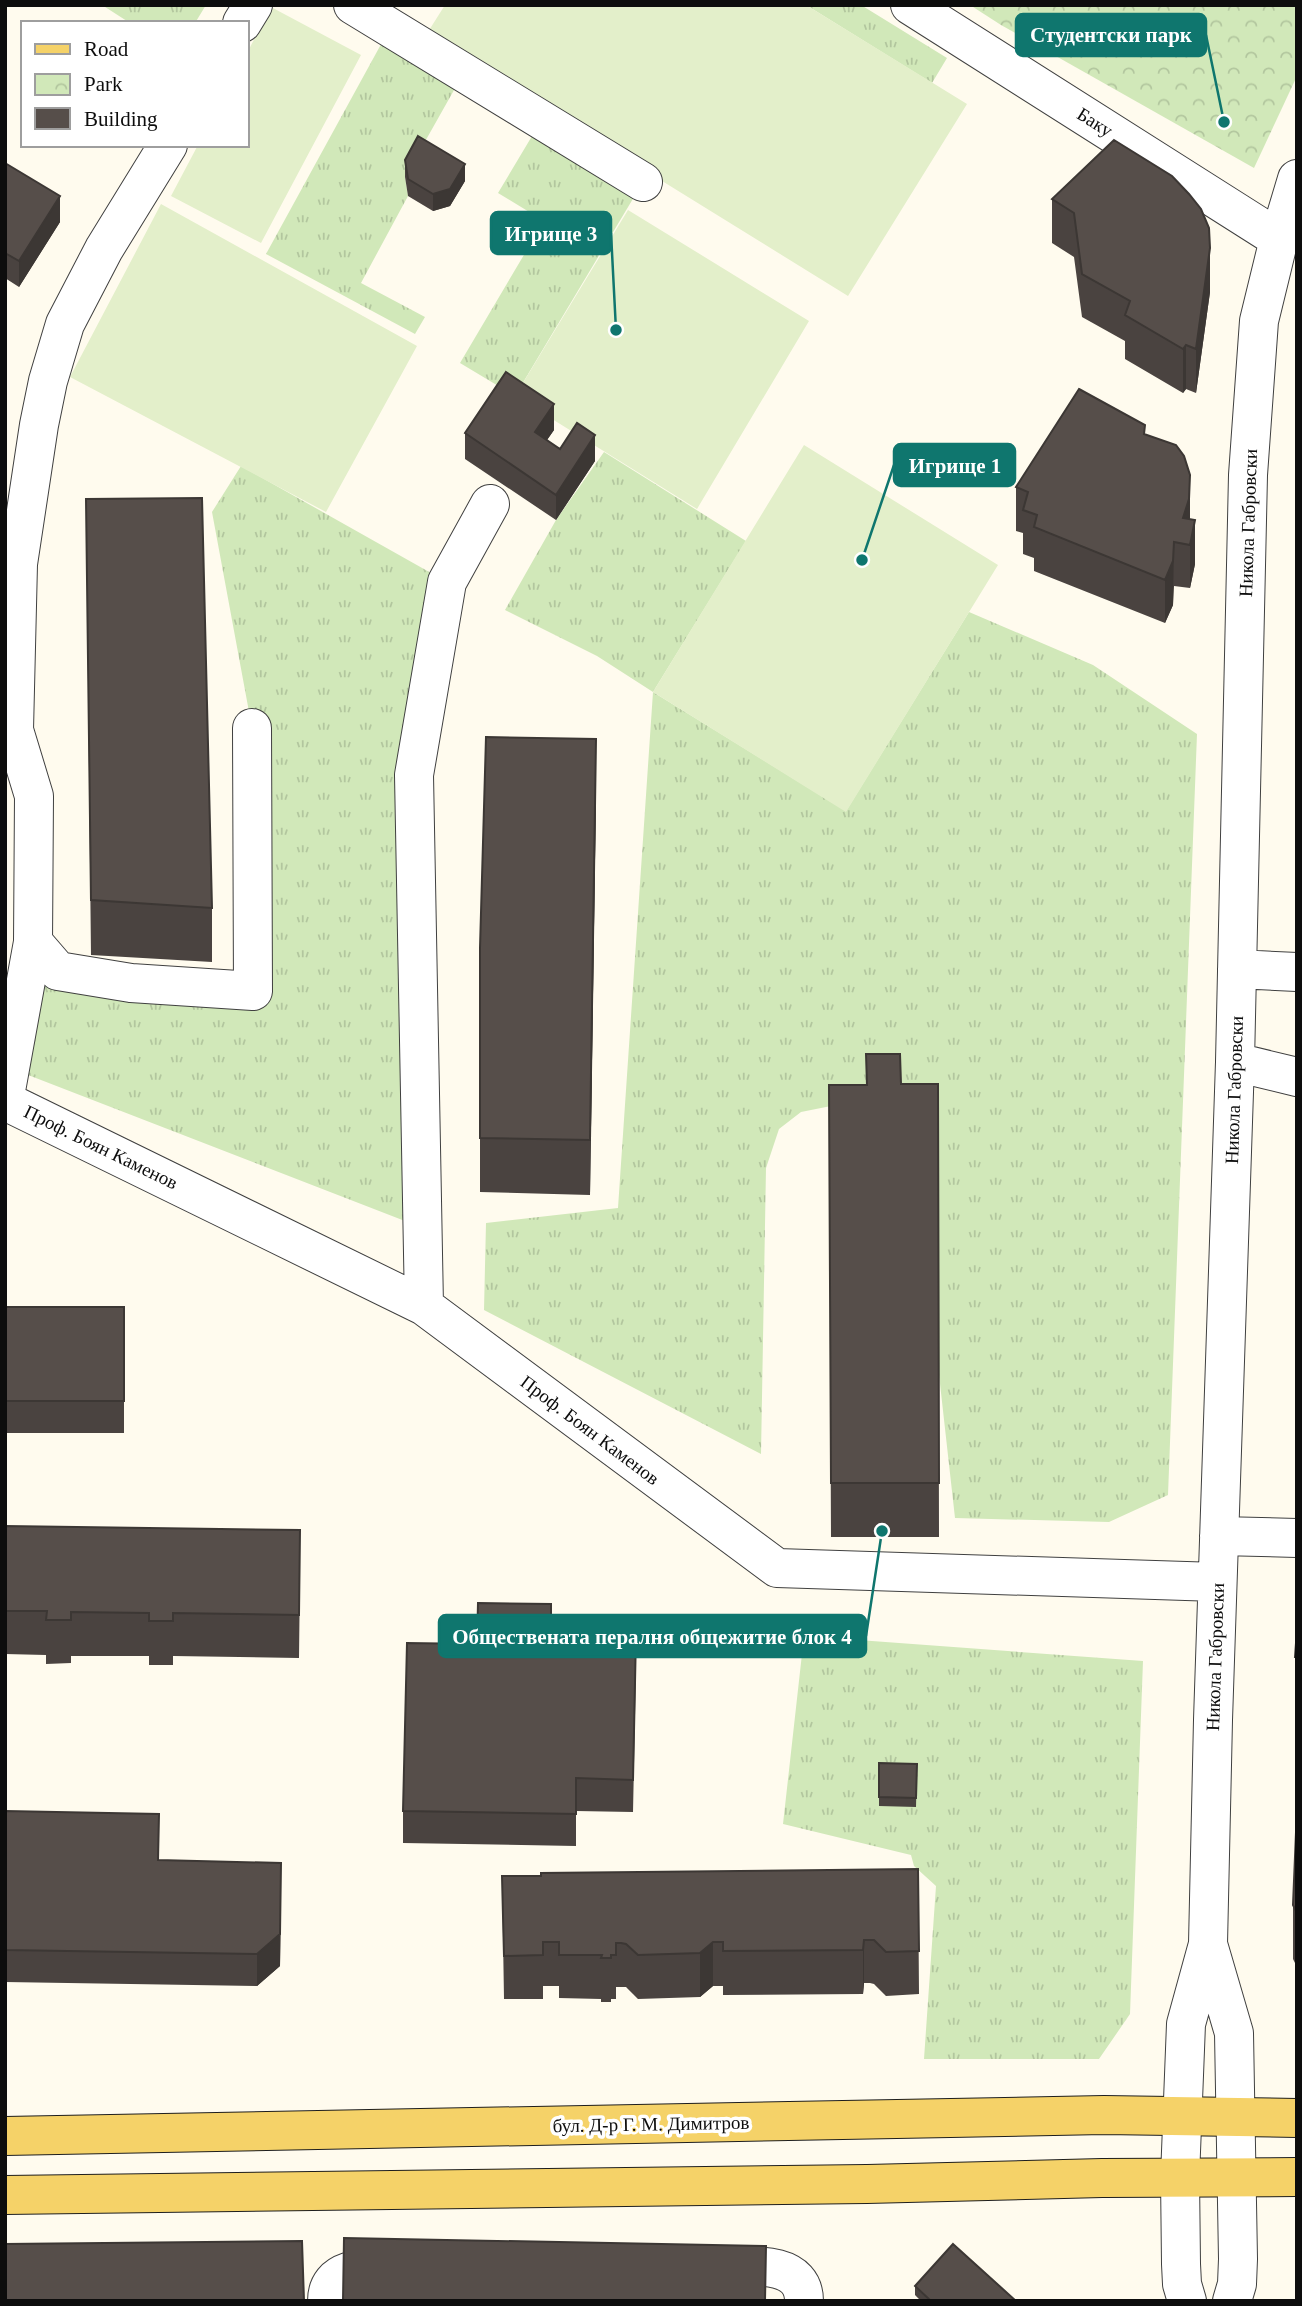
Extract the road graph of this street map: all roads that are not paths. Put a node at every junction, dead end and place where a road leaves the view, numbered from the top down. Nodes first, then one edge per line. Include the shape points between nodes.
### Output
1 (253, 5) edge
2 (353, 5) edge
3 (910, 5) edge
4 (243, 21) edge
5 (166, 147) edge
6 (1297, 179) edge
7 (643, 183) dead end
8 (1279, 239) junction
9 (490, 504) dead end
10 (252, 729) dead end
11 (33, 942) junction
12 (1237, 969) junction
13 (1297, 972) edge
14 (1235, 1062) junction
15 (1297, 1077) edge
16 (5, 1099) edge
17 (424, 1306) junction
18 (1219, 1536) junction
19 (1297, 1538) edge
20 (1217, 1582) junction
21 (1208, 1944) junction
22 (1182, 2117) junction
23 (1235, 2118) junction
24 (1297, 2118) edge
25 (5, 2136) edge
26 (1181, 2177) junction
27 (1236, 2177) junction
28 (1297, 2177) edge
29 (5, 2195) edge
30 (677, 2267) edge
31 (434, 2268) edge
32 (327, 2301) edge
33 (804, 2301) edge
34 (1187, 2301) edge
35 (1233, 2301) edge

1 - 4 street
2 - 7 street
3 - 8 street, Баку
5 - 11 street via 65,324 39,425 18,564 14,730 34,796
6 - 8 street, Никола Габровски
8 - 12 street, Никола Габровски via 1259,321 1248,475
9 - 17 street via 447,582 414,775
10 - 11 street via 253,990 131,984 58,971
11 - 16 street
12 - 13 street
12 - 14 street, Никола Габровски
14 - 15 street
14 - 18 street, Никола Габровски
16 - 17 street, Проф. Боян Каменов
17 - 20 street, Проф. Боян Каменов via 777,1568
18 - 19 street
18 - 20 street, Никола Габровски
20 - 21 street, Никола Габровски
21 - 22 street, Никола Габровски via 1186,2024
21 - 23 street, Никола Габровски via 1234,2033
22 - 23 main road, бул. Д-р Г. М. Димитров
22 - 25 main road, бул. Д-р Г. М. Димитров
22 - 26 street, Никола Габровски
23 - 24 main road, бул. Д-р Г. М. Димитров
23 - 27 street, Никола Габровски
26 - 27 main road
26 - 29 main road
26 - 34 street, Никола Габровски via 1181,2264
27 - 28 main road
27 - 35 street, Никола Габровски via 1238,2259
30 - 33 street via 771,2267 793,2274 804,2291
31 - 32 street via 355,2268 337,2277

